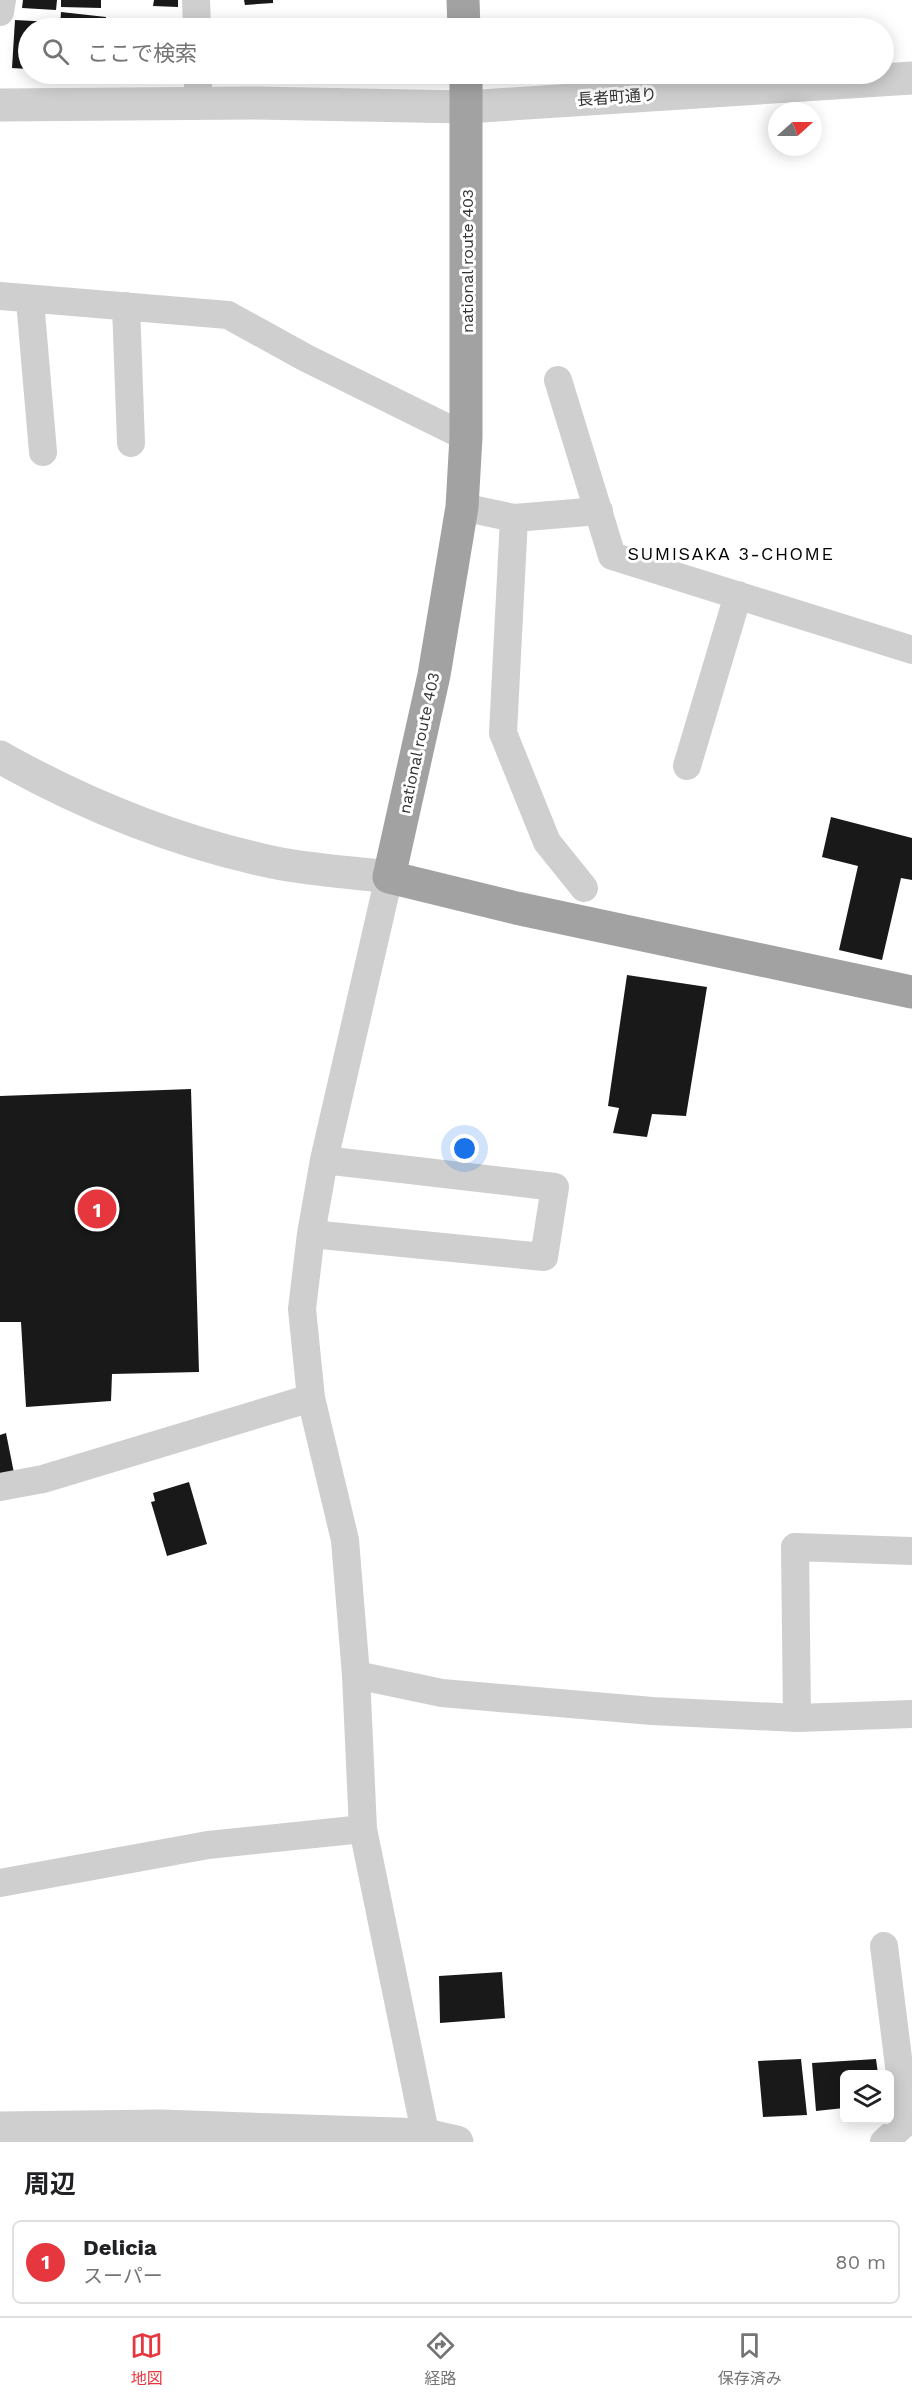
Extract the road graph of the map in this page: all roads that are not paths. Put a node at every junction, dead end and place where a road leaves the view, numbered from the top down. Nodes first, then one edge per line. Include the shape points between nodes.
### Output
1 (2, 0) edge
2 (196, 0) edge
3 (464, 0) edge
4 (0, 12) edge
5 (197, 18) edge
6 (464, 18) edge
7 (912, 78) edge
8 (894, 79) edge
9 (465, 84) edge
10 (820, 84) edge
11 (198, 88) edge
12 (0, 105) edge
13 (466, 107) junction
14 (0, 296) edge
15 (30, 301) junction
16 (126, 306) junction
17 (558, 380) dead end
18 (466, 437) junction
19 (131, 443) dead end
20 (43, 452) dead end
21 (462, 507) junction
22 (598, 511) junction
23 (513, 519) junction
24 (738, 595) junction
25 (912, 650) edge
26 (0, 758) edge
27 (687, 766) dead end
28 (389, 877) junction
29 (584, 888) dead end
30 (912, 992) edge
31 (324, 1160) junction
32 (311, 1234) junction
33 (311, 1398) junction
34 (0, 1487) edge
35 (912, 1551) edge
36 (356, 1675) junction
37 (912, 1714) edge
38 (797, 1718) junction
39 (363, 1829) junction
40 (0, 1883) edge
41 (884, 1946) dead end
42 (909, 2122) edge
43 (0, 2128) edge
44 (196, 2135) edge
45 (426, 2138) edge
46 (457, 2142) edge
47 (884, 2142) edge

1 - 4 street
2 - 5 street
3 - 6 highway
7 - 8 street, 長者町通り
9 - 13 highway, national route 403
10 - 13 street, 長者町通り
11 - 12 street, 長者町通り
11 - 13 street, 長者町通り
13 - 18 highway, national route 403
14 - 15 street
15 - 16 street
15 - 20 street
16 - 18 street via 228,315
16 - 19 street
17 - 22 street
18 - 21 highway, national route 403
21 - 23 street
21 - 28 highway, national route 403 via 434,675
22 - 23 street
22 - 24 street via 612,556
23 - 29 street via 503,734 547,842
24 - 25 street
24 - 27 street
26 - 28 street via 102,810 170,835 268,861
28 - 30 highway via 516,908
28 - 31 street
31 - 32 street
31 - 32 street via 555,1187 544,1257
32 - 33 street via 302,1309
33 - 34 street via 43,1479
33 - 36 street via 345,1540
35 - 38 street via 795,1547
36 - 38 street via 442,1693 652,1711
36 - 39 street
37 - 38 street
39 - 40 street via 208,1845
39 - 45 street
41 - 42 street
42 - 47 street
43 - 44 street
44 - 45 street
45 - 46 street

